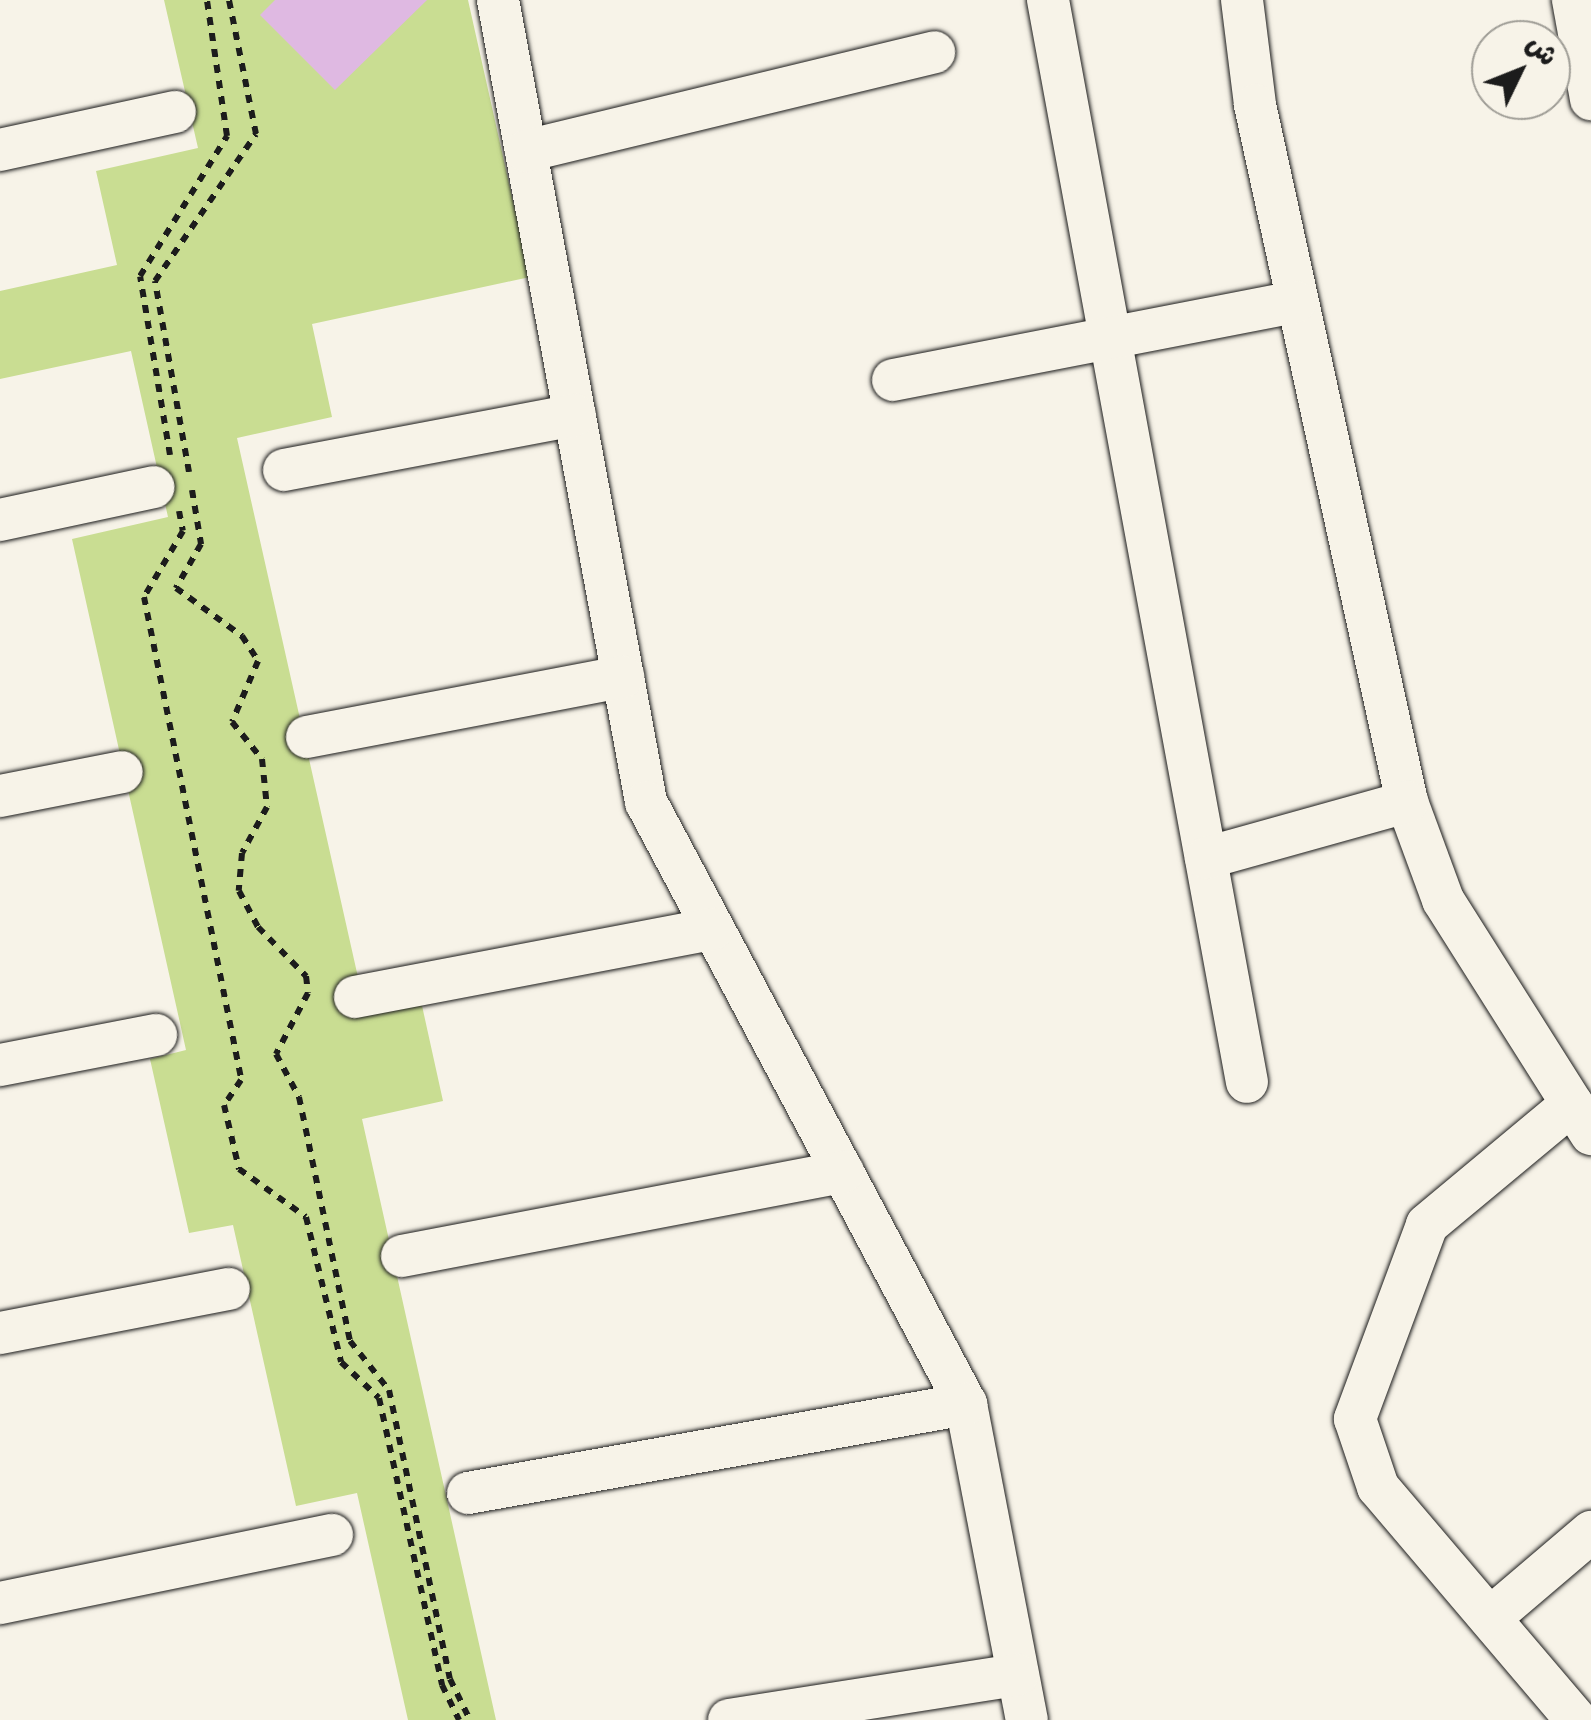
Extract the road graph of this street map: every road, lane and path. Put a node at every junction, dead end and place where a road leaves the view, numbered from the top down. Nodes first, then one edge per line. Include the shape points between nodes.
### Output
1 (207, 0) edge
2 (229, 0) edge
3 (498, 0) edge
4 (1048, 0) edge
5 (1242, 0) edge
6 (1573, 0) edge
7 (934, 52) dead end
8 (1591, 99) edge
9 (175, 112) dead end
10 (0, 150) edge
11 (526, 151) junction
12 (1296, 302) junction
13 (1111, 340) junction
14 (893, 380) dead end
15 (575, 416) junction
16 (284, 470) dead end
17 (168, 483) junction
18 (0, 520) edge
19 (623, 677) junction
20 (307, 737) dead end
21 (122, 772) dead end
22 (0, 796) edge
23 (1407, 802) junction
24 (1206, 858) junction
25 (713, 929) junction
26 (355, 997) dead end
27 (156, 1035) dead end
28 (0, 1066) edge
29 (1248, 1082) dead end
30 (1581, 1119) edge
31 (842, 1172) junction
32 (402, 1256) dead end
33 (230, 1289) dead end
34 (0, 1333) edge
35 (966, 1404) junction
36 (468, 1493) dead end
37 (1591, 1532) edge
38 (332, 1535) dead end
39 (0, 1604) edge
40 (1490, 1618) junction
41 (1018, 1675) junction
42 (459, 1720) edge
43 (470, 1720) edge
44 (728, 1720) edge
45 (1027, 1720) edge
46 (1576, 1720) edge

1 - 17 path via 227,136 140,276
2 - 43 path via 256,134 155,281 201,544 176,588 242,636 258,661 232,722 262,759 267,808 242,853 239,891 258,927 306,976 308,993 276,1054 299,1097 350,1341 389,1390 450,1679
3 - 11 street
4 - 13 street
5 - 12 street
6 - 8 street
7 - 11 street
9 - 10 street
11 - 15 street
12 - 13 street
12 - 23 street
13 - 14 street
13 - 24 street
15 - 16 street
15 - 19 street
17 - 18 street
17 - 42 path via 182,531 144,597 241,1080 224,1106 238,1169 306,1216 341,1362 380,1398 442,1685
19 - 20 street
19 - 25 street via 646,802
21 - 22 street
23 - 24 street
23 - 30 street via 1443,900
24 - 29 street
25 - 26 street
25 - 31 street
27 - 28 street
30 - 40 street via 1427,1225 1355,1419 1378,1487
31 - 32 street
31 - 35 street
33 - 34 street
35 - 36 street
35 - 41 street
37 - 40 street
38 - 39 street
40 - 46 street
41 - 44 street
41 - 45 street

